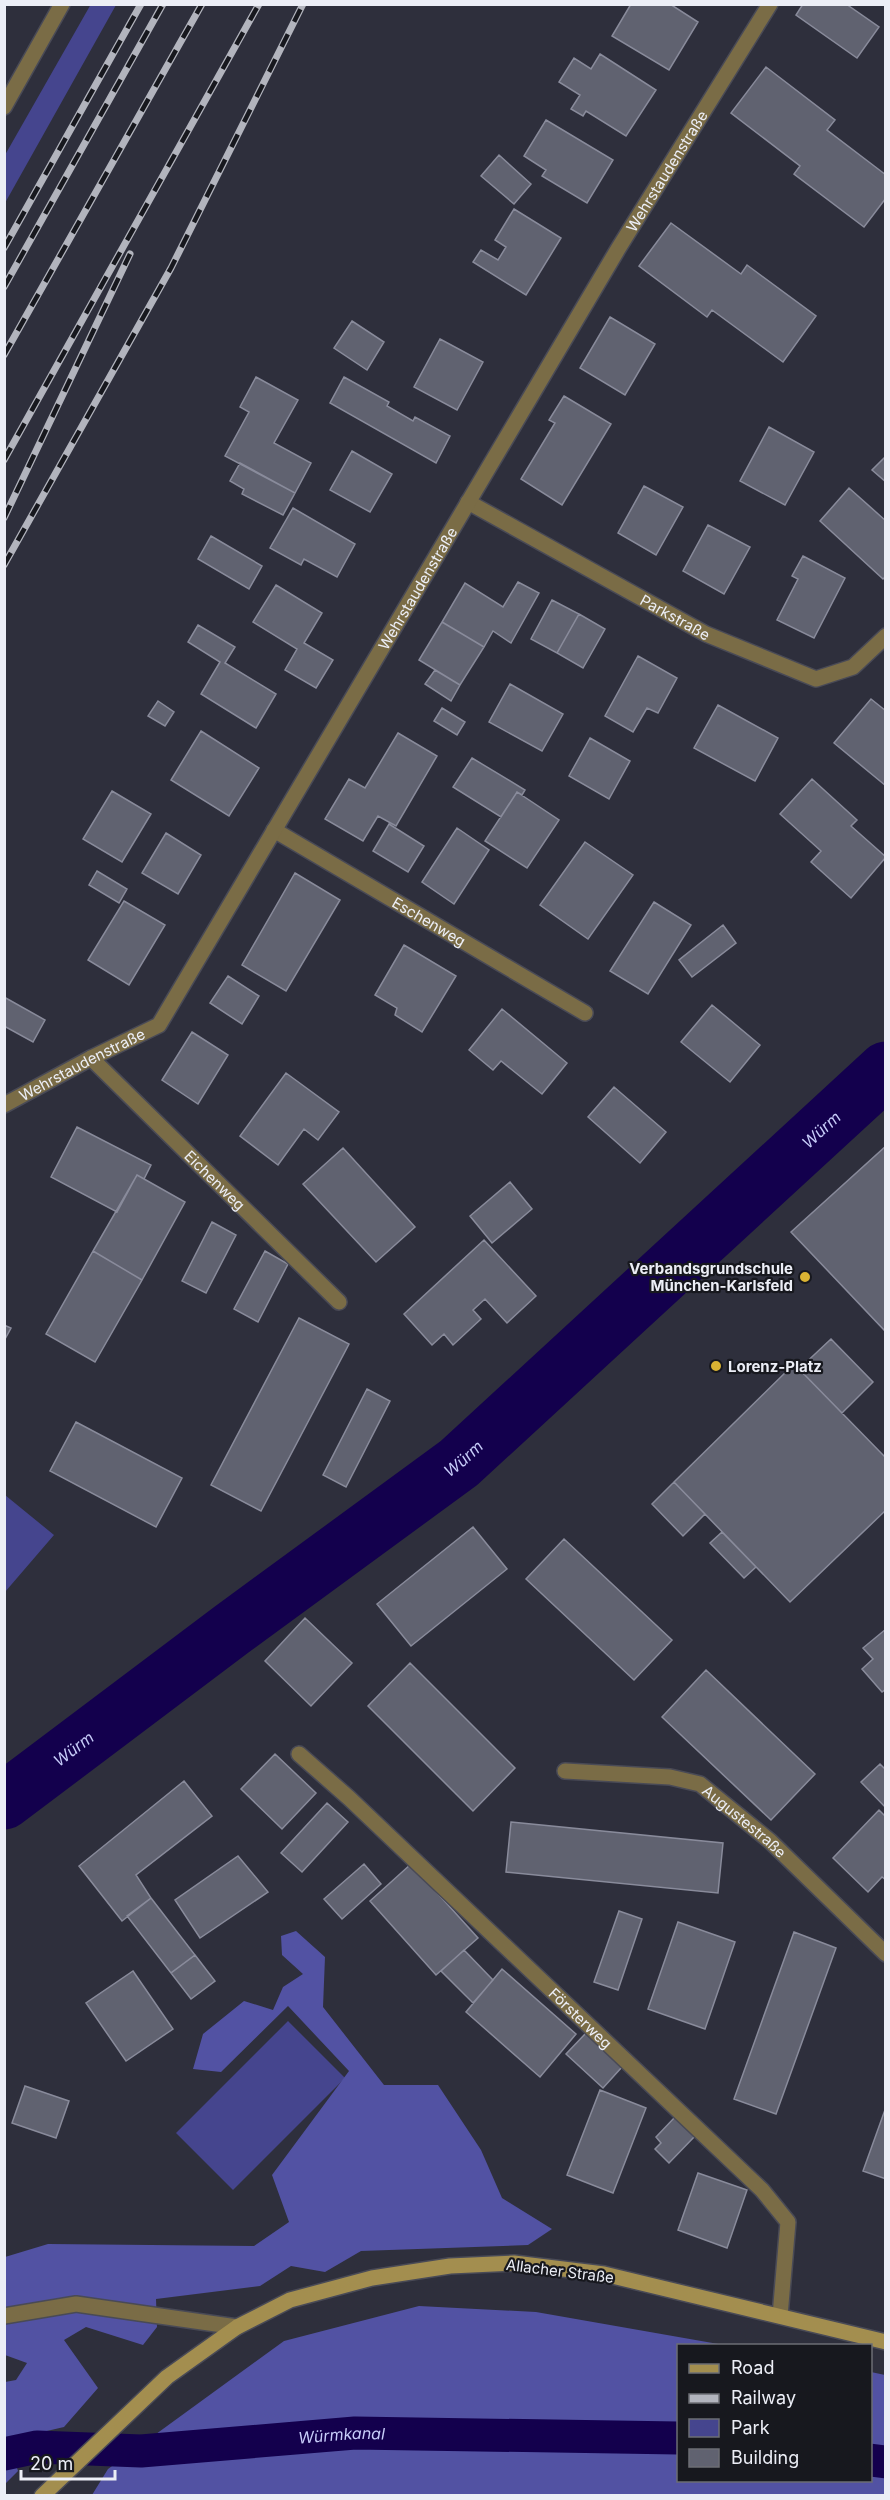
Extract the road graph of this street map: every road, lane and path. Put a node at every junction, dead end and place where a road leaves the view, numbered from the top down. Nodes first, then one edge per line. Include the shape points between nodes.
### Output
1 (62, 4) edge
2 (770, 4) edge
3 (4, 107) edge
4 (468, 502) junction
5 (885, 636) edge
6 (274, 830) junction
7 (585, 1013) dead end
8 (91, 1058) junction
9 (4, 1105) edge
10 (339, 1302) dead end
11 (299, 1754) dead end
12 (565, 1771) dead end
13 (885, 1954) edge
14 (4, 2316) edge
15 (780, 2316) junction
16 (237, 2327) junction
17 (885, 2342) edge
18 (42, 2496) edge

1 - 3 street
2 - 4 street, Wehrstaudenstraße
4 - 5 street, Parkstraße via 706,634 816,679 853,667
4 - 6 street, Wehrstaudenstraße
6 - 7 street, Eschenweg
6 - 8 street, Wehrstaudenstraße via 159,1025
8 - 9 street, Wehrstaudenstraße
8 - 10 street, Eichenweg
11 - 15 street, Försterweg via 762,2190 788,2222
12 - 13 street, Augustestraße via 670,1777 700,1784 770,1841
14 - 16 street via 76,2304
15 - 16 street, Allacher Straße via 604,2274 514,2263 450,2266 372,2278 290,2300
15 - 17 street, Allacher Straße
16 - 18 street, Allacher Straße via 167,2377

